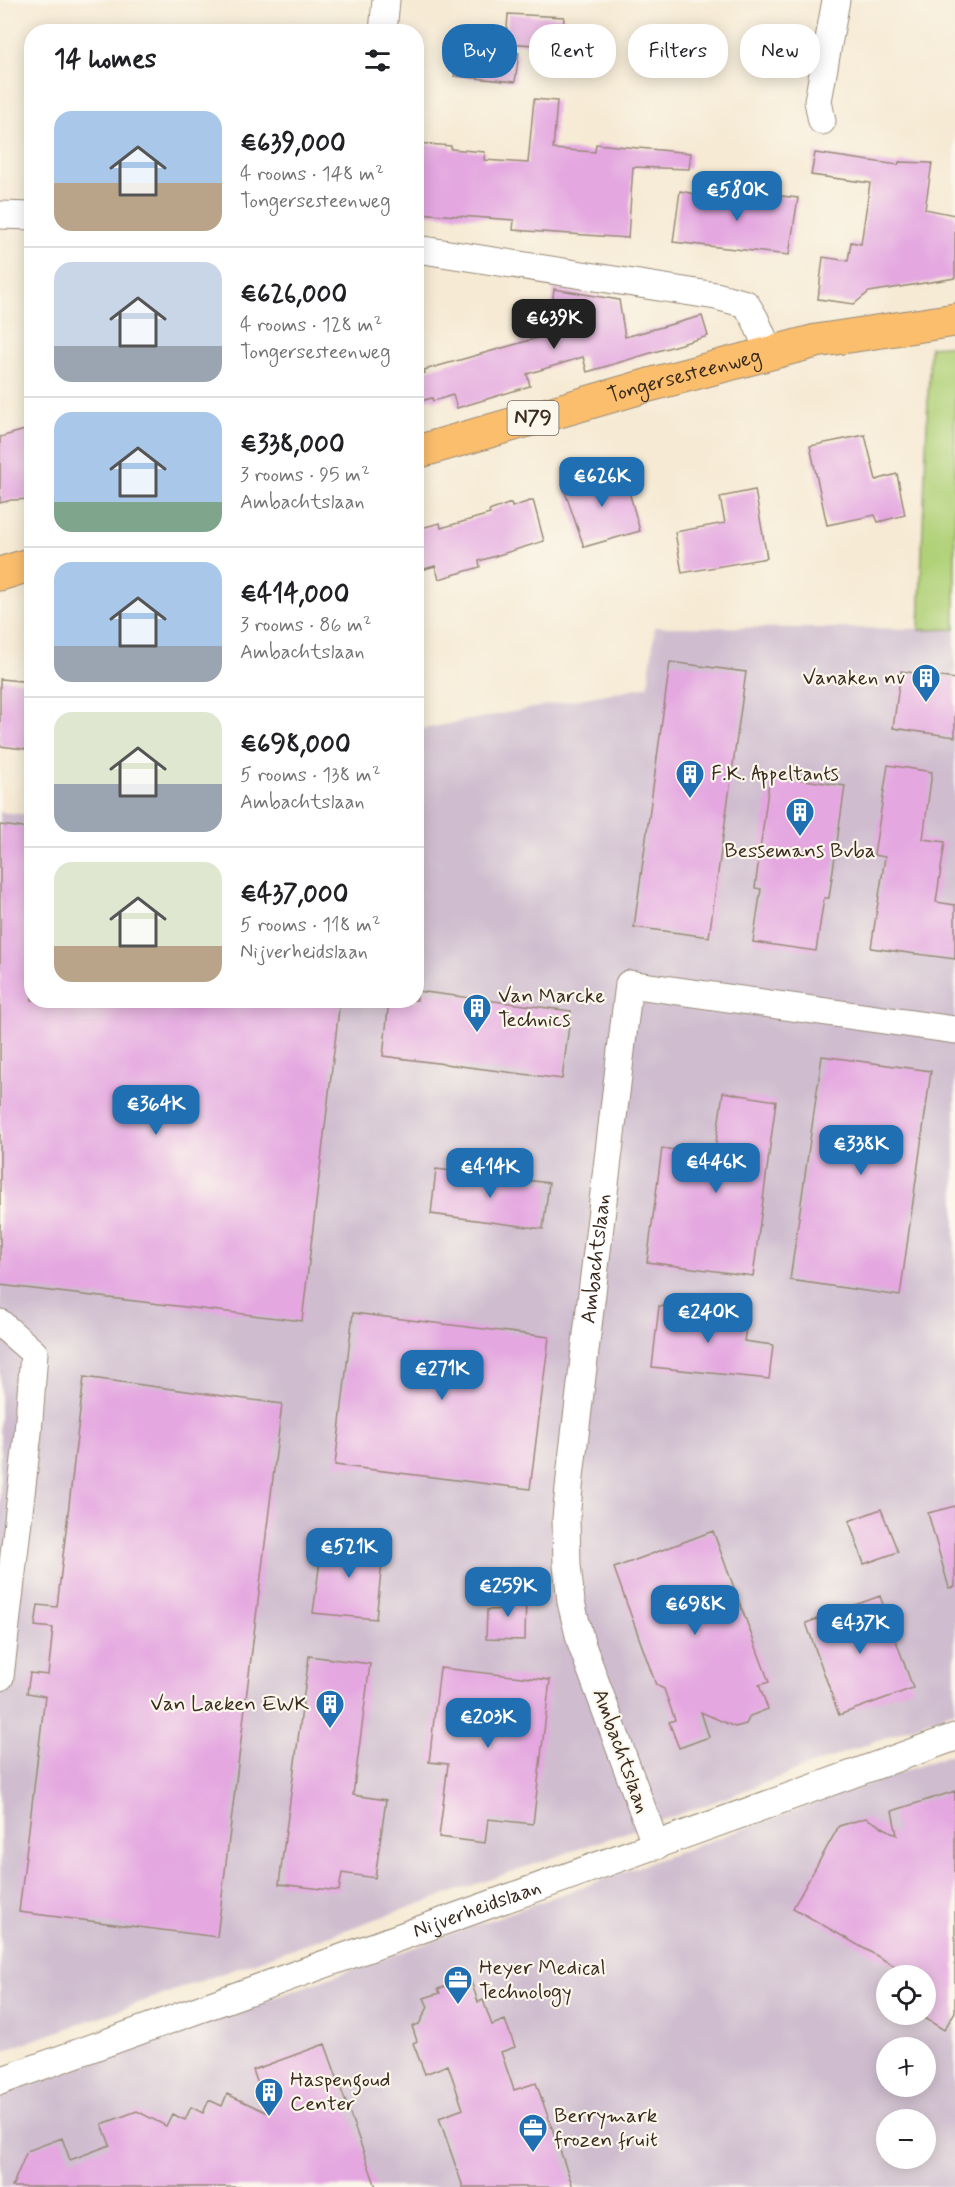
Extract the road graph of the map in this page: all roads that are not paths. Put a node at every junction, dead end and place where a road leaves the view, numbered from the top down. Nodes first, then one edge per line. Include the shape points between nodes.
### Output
1 (386, 0) edge
2 (836, 0) edge
3 (384, 24) edge
4 (822, 121) dead end
5 (0, 215) edge
6 (24, 216) edge
7 (424, 250) edge
8 (955, 320) edge
9 (770, 354) junction
10 (424, 450) edge
11 (24, 566) edge
12 (0, 574) edge
13 (955, 1030) edge
14 (0, 1323) edge
15 (0, 1677) edge
16 (955, 1737) edge
17 (656, 1846) junction
18 (0, 2081) edge

1 - 3 street
2 - 4 street via 818,101
5 - 6 street
7 - 9 street via 746,304
8 - 9 main road, Tongersesteenweg / N79 via 816,341
9 - 10 main road, Tongersesteenweg / N79
11 - 12 main road
13 - 17 street, Ambachtslaan via 629,984 571,1468 567,1565 581,1643
14 - 15 street via 34,1353
16 - 17 street, Nijverheidslaan
17 - 18 street, Nijverheidslaan

